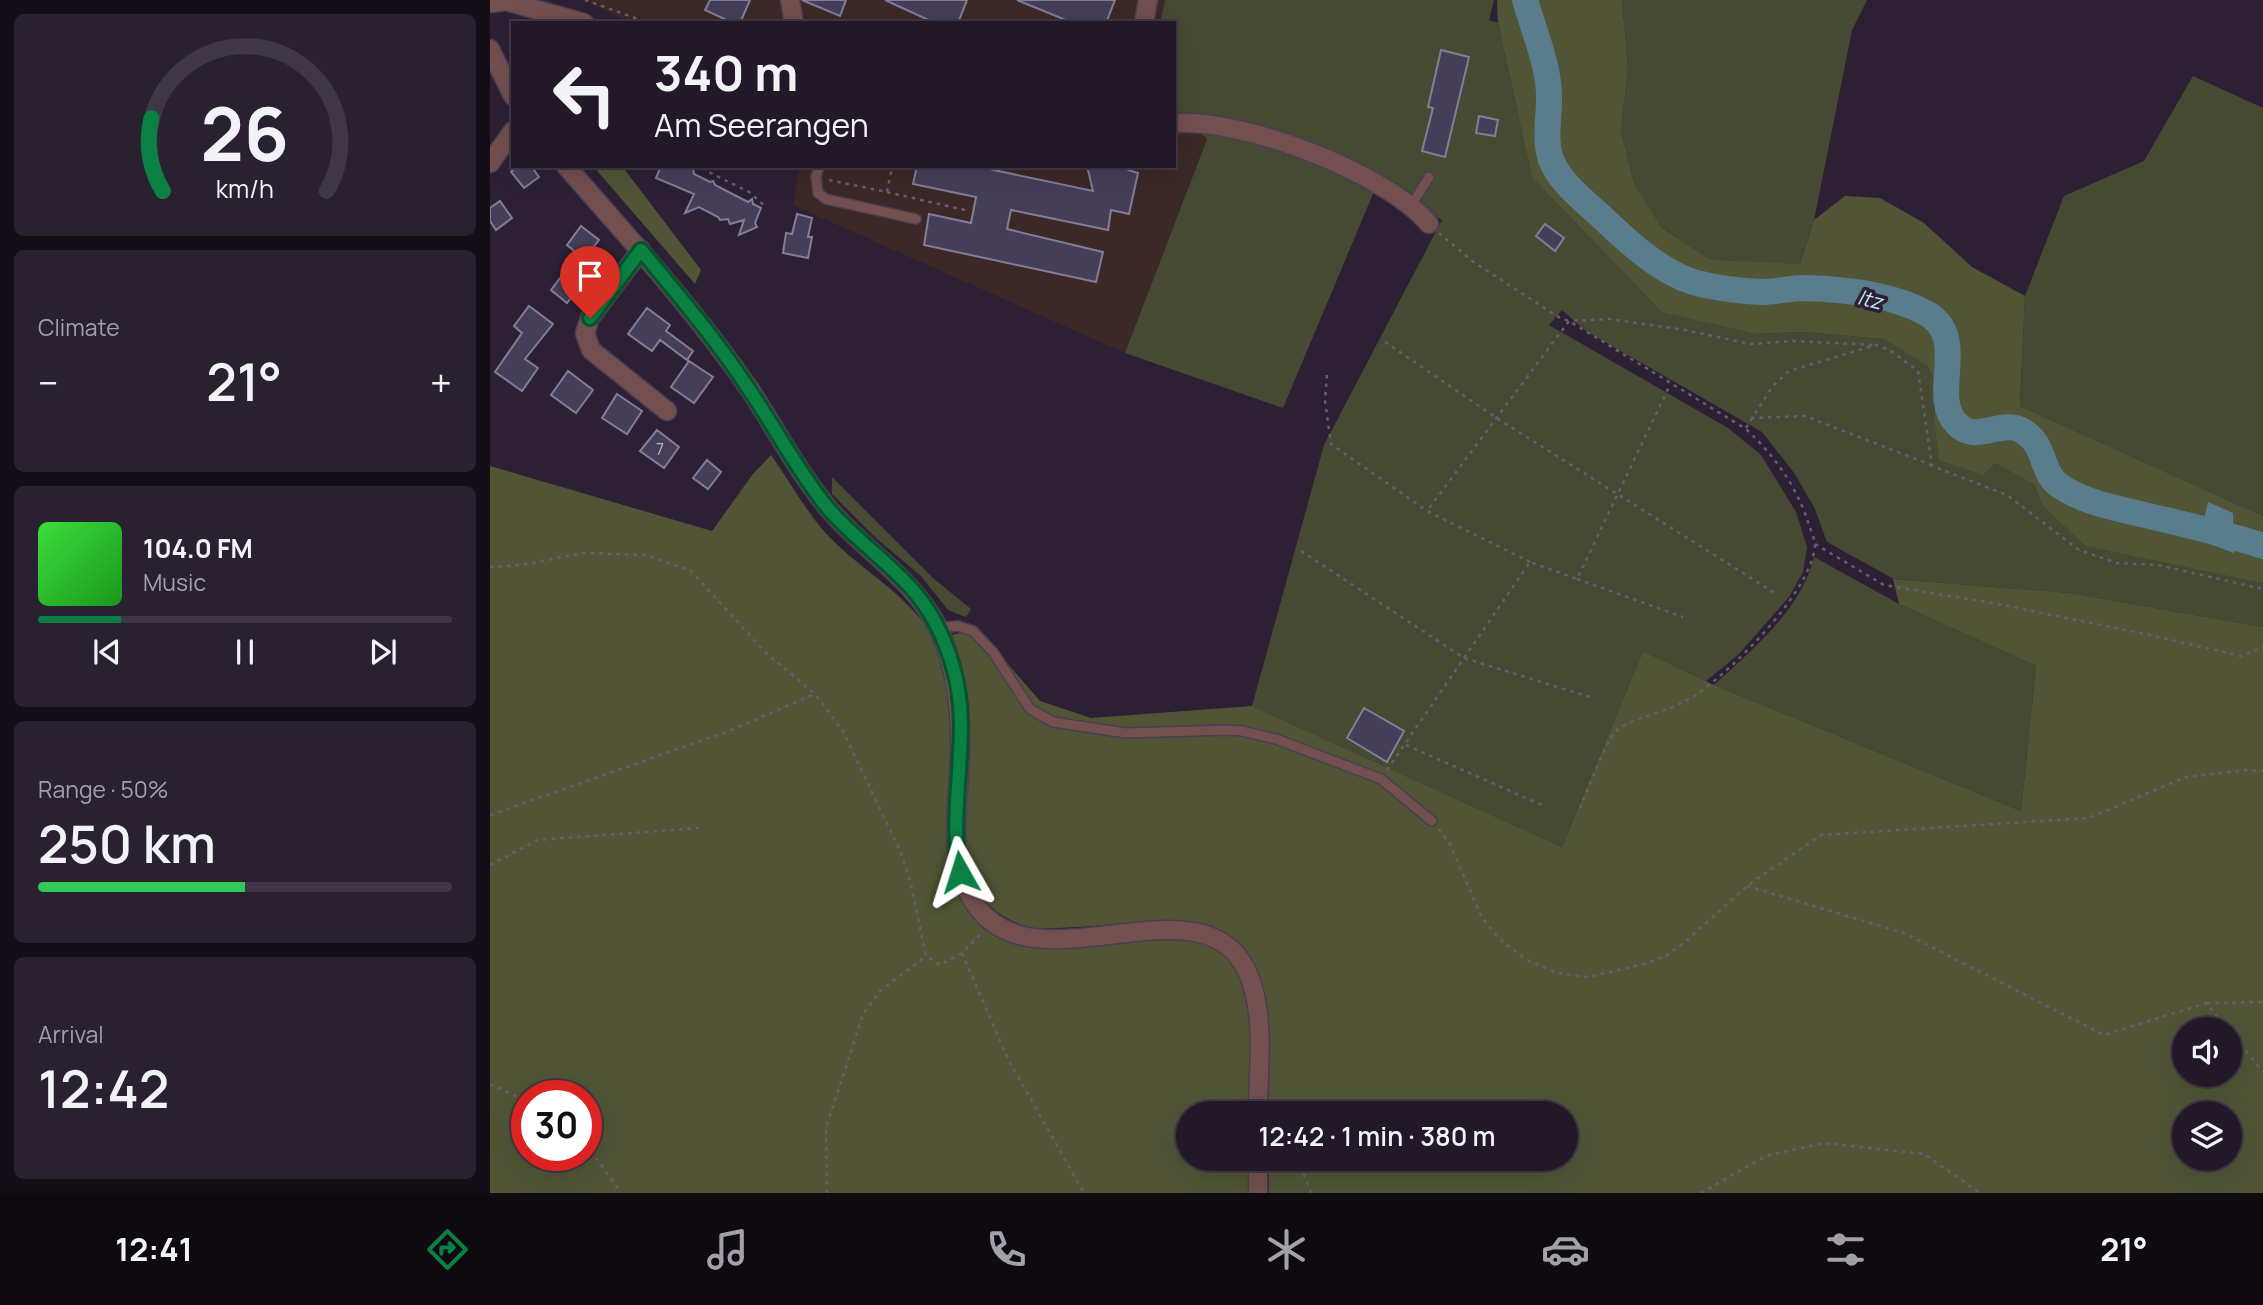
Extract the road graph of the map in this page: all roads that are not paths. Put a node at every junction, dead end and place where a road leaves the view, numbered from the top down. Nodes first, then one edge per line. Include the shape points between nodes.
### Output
1 (790, 0) edge
2 (1148, 0) edge
3 (490, 3) edge
4 (577, 21) edge
5 (794, 21) edge
6 (1144, 21) edge
7 (490, 49) edge
8 (511, 92) edge
9 (1176, 123) edge
10 (511, 134) edge
11 (490, 163) edge
12 (568, 168) edge
13 (818, 168) edge
14 (1429, 177) dead end
15 (1411, 206) junction
16 (916, 219) dead end
17 (1429, 225) road end
18 (641, 250) junction
19 (667, 411) dead end
20 (938, 628) junction
21 (1432, 821) road end
22 (1258, 1101) edge
23 (1258, 1171) edge
24 (1258, 1193) edge

1 - 5 street
2 - 6 street
3 - 4 street via 506,1
7 - 8 street
9 - 15 street via 1224,126 1289,145 1368,178
10 - 11 street
12 - 18 street
13 - 16 lane via 818,193 826,199
14 - 15 lane
15 - 17 street
18 - 19 street via 590,318 585,333 591,350
18 - 20 street via 748,388 827,507 911,587
20 - 21 lane via 958,626 973,631 993,652 1030,709 1053,722 1126,733 1242,731 1381,779
20 - 22 street via 954,670 959,711 958,860 978,909 1013,934 1035,939 1182,930 1223,944 1245,967 1255,998
23 - 24 street

